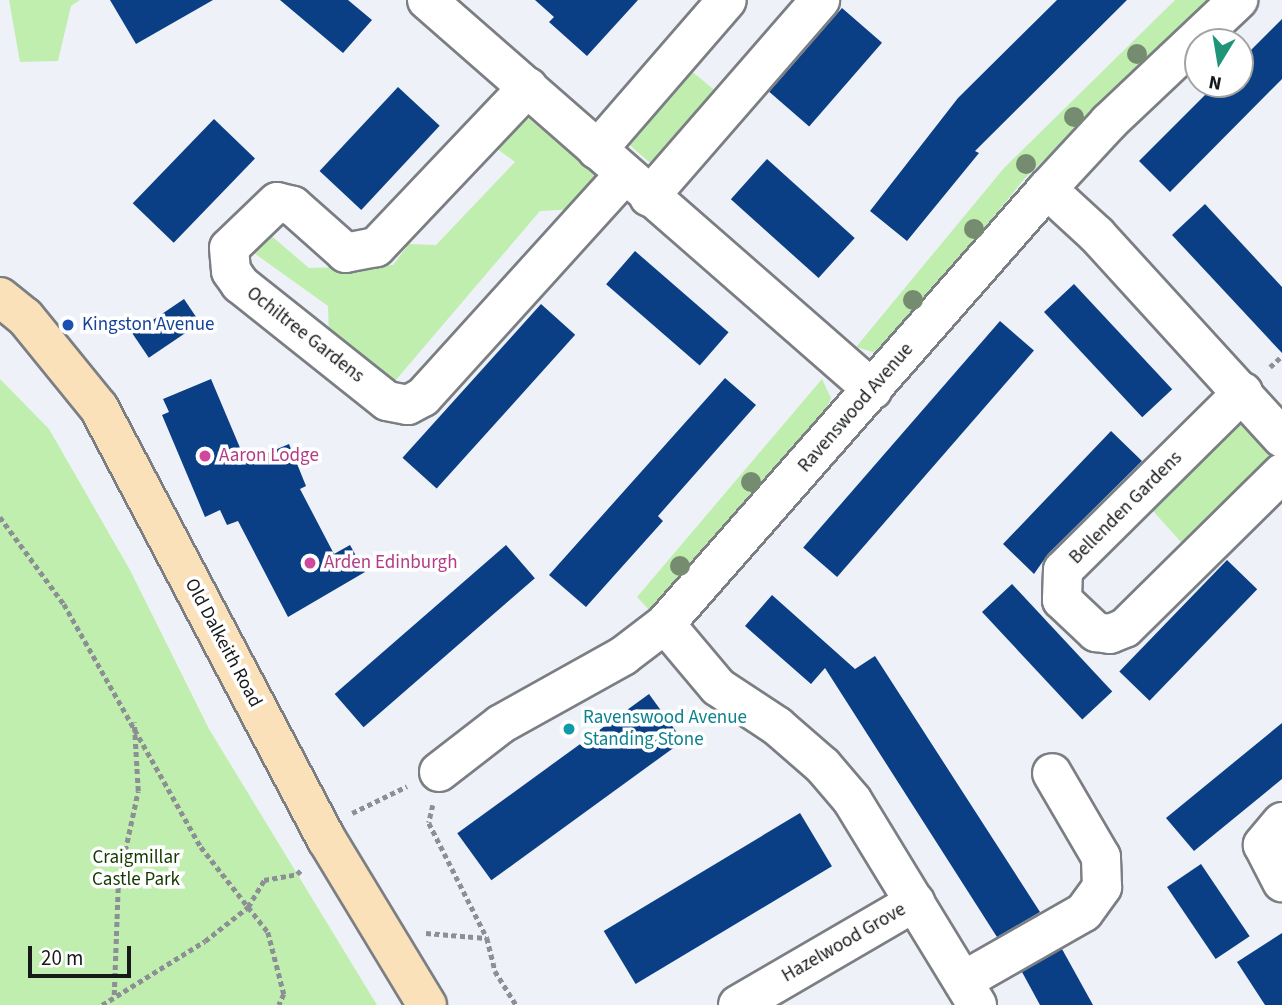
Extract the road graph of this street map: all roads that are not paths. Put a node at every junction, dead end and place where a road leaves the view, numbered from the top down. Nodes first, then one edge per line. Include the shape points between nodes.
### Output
1 (427, 0) edge
2 (727, 0) edge
3 (820, 0) edge
4 (1238, 0) edge
5 (528, 87) junction
6 (624, 174) junction
7 (1047, 189) junction
8 (0, 297) edge
9 (873, 390) junction
10 (1243, 392) junction
11 (1282, 438) edge
12 (1282, 473) edge
13 (665, 624) junction
14 (439, 772) road end
15 (1052, 773) dead end
16 (1282, 822) edge
17 (1282, 882) edge
18 (915, 902) junction
19 (970, 993) edge
20 (427, 1005) edge
21 (738, 1005) edge

1 - 5 street
2 - 6 street, Ochiltree Gardens
3 - 6 street, Ochiltree Gardens
4 - 7 street, Ravenswood Avenue
5 - 6 street
5 - 6 street, Ochiltree Gardens via 376,247 346,253 293,206 277,202 229,248 231,271 240,284 387,401 408,405 423,397
6 - 9 street
7 - 9 street, Ravenswood Avenue
7 - 10 street
8 - 20 main road, Old Dalkeith Road via 25,317 99,408 327,840
9 - 13 street, Ravenswood Avenue
10 - 11 street
10 - 12 street, Bellenden Gardens via 1063,570 1062,600 1096,632 1110,634 1125,628
13 - 14 street, Ravenswood Avenue via 623,656 501,724
13 - 18 street, Hazelwood Grove via 718,687 777,726 824,766 852,800
15 - 19 street via 1101,857 1102,887 1084,912
16 - 17 street via 1269,832 1264,845
18 - 19 street, Hazelwood Grove
18 - 21 street, Hazelwood Grove

